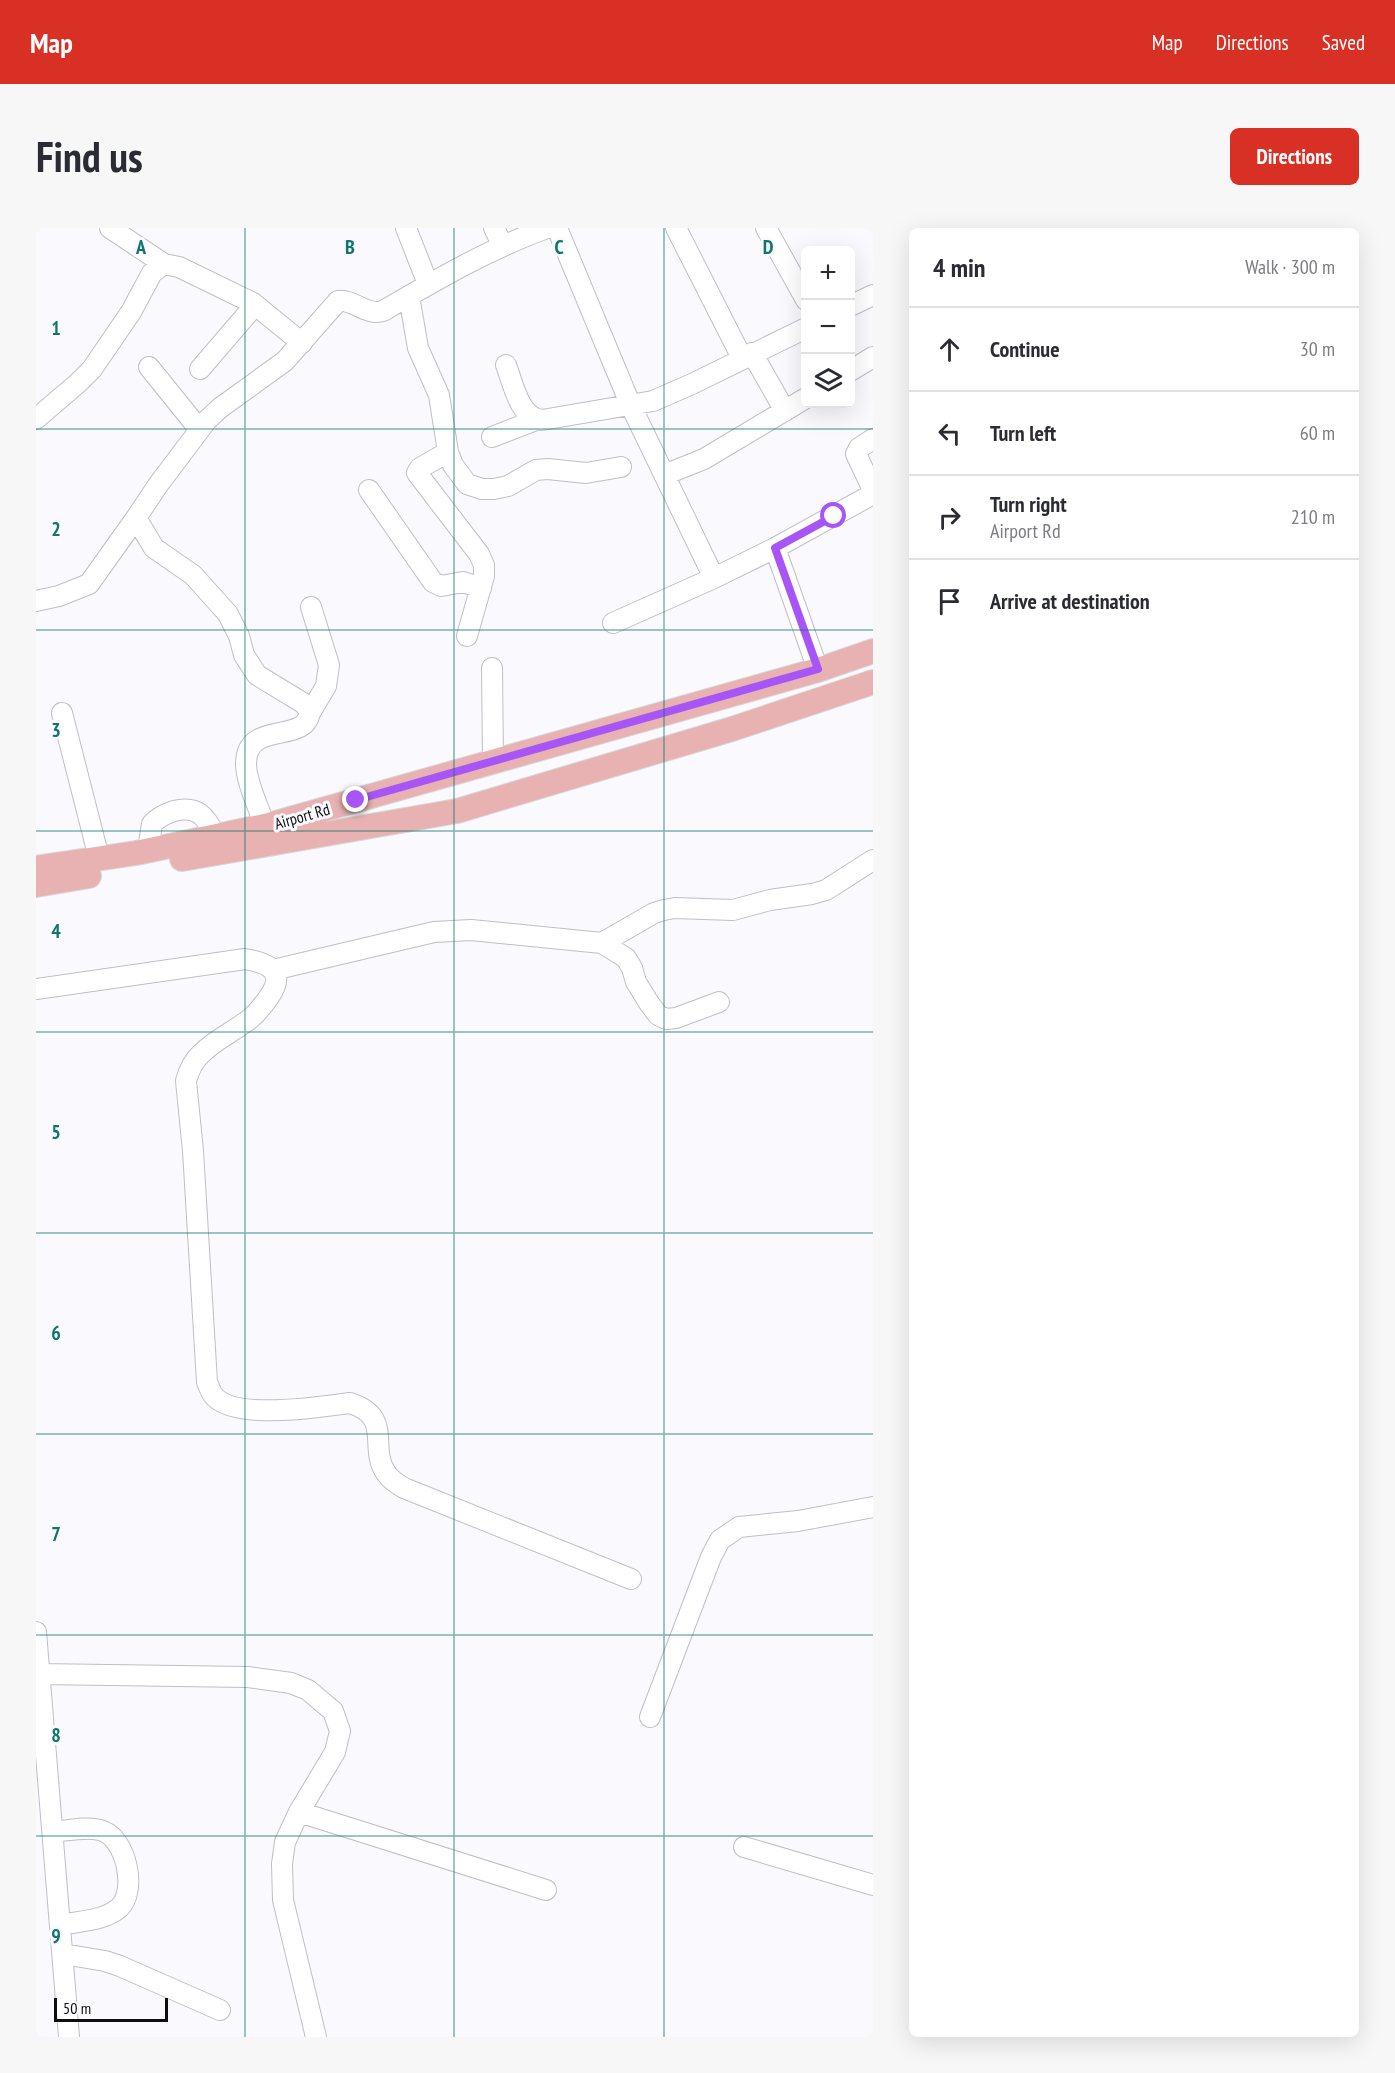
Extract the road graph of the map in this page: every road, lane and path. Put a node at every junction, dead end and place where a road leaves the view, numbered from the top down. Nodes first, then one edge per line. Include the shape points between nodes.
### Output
1 (110, 228) edge
2 (406, 228) edge
3 (494, 228) edge
4 (547, 228) edge
5 (557, 228) edge
6 (676, 228) edge
7 (766, 228) edge
8 (503, 246) junction
9 (164, 264) junction
10 (428, 284) junction
11 (801, 291) edge
12 (873, 295) edge
13 (409, 296) junction
14 (855, 304) edge
15 (255, 305) junction
16 (801, 330) edge
17 (302, 344) junction
18 (747, 356) junction
19 (873, 357) edge
20 (506, 365) dead end
21 (149, 367) dead end
22 (855, 368) edge
23 (200, 369) dead end
24 (801, 401) edge
25 (631, 406) junction
26 (785, 411) junction
27 (36, 419) edge
28 (536, 420) junction
29 (200, 429) junction
30 (492, 438) dead end
31 (873, 439) edge
32 (448, 452) junction
33 (621, 467) dead end
34 (664, 475) junction
35 (369, 490) dead end
36 (873, 492) edge
37 (136, 518) junction
38 (775, 548) junction
39 (714, 578) junction
40 (481, 588) junction
41 (36, 601) edge
42 (311, 607) dead end
43 (612, 623) dead end
44 (467, 636) dead end
45 (873, 651) edge
46 (492, 668) dead end
47 (818, 669) junction
48 (873, 681) edge
49 (62, 713) dead end
50 (310, 713) junction
51 (493, 762) junction
52 (265, 826) junction
53 (216, 836) junction
54 (148, 850) junction
55 (99, 858) junction
56 (873, 860) edge
57 (36, 868) edge
58 (36, 885) edge
59 (602, 944) junction
60 (273, 970) junction
61 (36, 989) edge
62 (719, 1002) dead end
63 (873, 1507) edge
64 (631, 1579) dead end
65 (36, 1632) edge
66 (39, 1674) junction
67 (650, 1717) dead end
68 (299, 1812) junction
69 (53, 1832) junction
70 (744, 1847) dead end
71 (873, 1885) edge
72 (546, 1890) dead end
73 (60, 1925) junction
74 (63, 1954) junction
75 (220, 2010) dead end
76 (69, 2037) edge
77 (316, 2037) edge

1 - 9 street
2 - 10 street
3 - 8 street
4 - 8 street
5 - 25 street
6 - 18 street
7 - 11 street
8 - 10 street
9 - 15 street via 179,267
9 - 27 street via 152,273 92,369
10 - 13 street
12 - 14 street
13 - 17 street via 376,313 340,300
13 - 32 street via 418,348 439,395
15 - 17 street
15 - 23 street
16 - 18 street
17 - 29 street via 278,367 220,408
18 - 25 street via 668,395
18 - 26 street
19 - 22 street
20 - 28 street via 524,408
21 - 29 street
24 - 26 street
25 - 28 street
25 - 34 street
26 - 34 street via 704,459
28 - 30 street
29 - 37 street
31 - 36 street via 856,454
32 - 33 street via 467,484 482,489 508,486 536,470 586,472
32 - 40 street via 417,473 482,560 485,570
34 - 39 street
35 - 40 street via 433,582 441,586 463,582
36 - 38 street
37 - 41 street via 88,584
37 - 50 street via 154,548 193,575 228,614 244,655 257,675 303,703
38 - 39 street
38 - 47 street
39 - 43 street
40 - 44 street
42 - 50 street via 329,665 326,686
45 - 47 main road, Airport Rd
46 - 51 street
47 - 51 main road, Airport Rd
48 - 58 main road via 732,729 457,811
49 - 55 street
50 - 52 street via 303,726 261,737 249,748 248,775
51 - 52 main road, Airport Rd
52 - 53 main road, Airport Rd
53 - 54 main road, Airport Rd
53 - 54 street via 205,817 192,810 179,810 152,824
54 - 55 main road, Airport Rd
55 - 57 main road, Airport Rd
56 - 59 street via 826,890 733,910 664,910
59 - 60 street via 471,930 434,932
59 - 62 street via 626,958 636,982 658,1015 666,1019
60 - 61 street via 245,959
60 - 64 street via 277,984 254,1016 200,1054 186,1081 207,1382 214,1396 251,1411 350,1403 360,1406 376,1424 385,1473 404,1488
63 - 67 street via 739,1527 720,1540
65 - 66 street
66 - 68 street via 248,1677 291,1683 308,1690 333,1711 340,1731 335,1752
66 - 69 street
68 - 72 street
68 - 77 street via 285,1842 283,1900
69 - 73 street
69 - 73 street via 99,1829 110,1834 122,1850 129,1886 128,1896 117,1910
70 - 71 street
73 - 74 street
74 - 75 street via 120,1966
74 - 76 street

